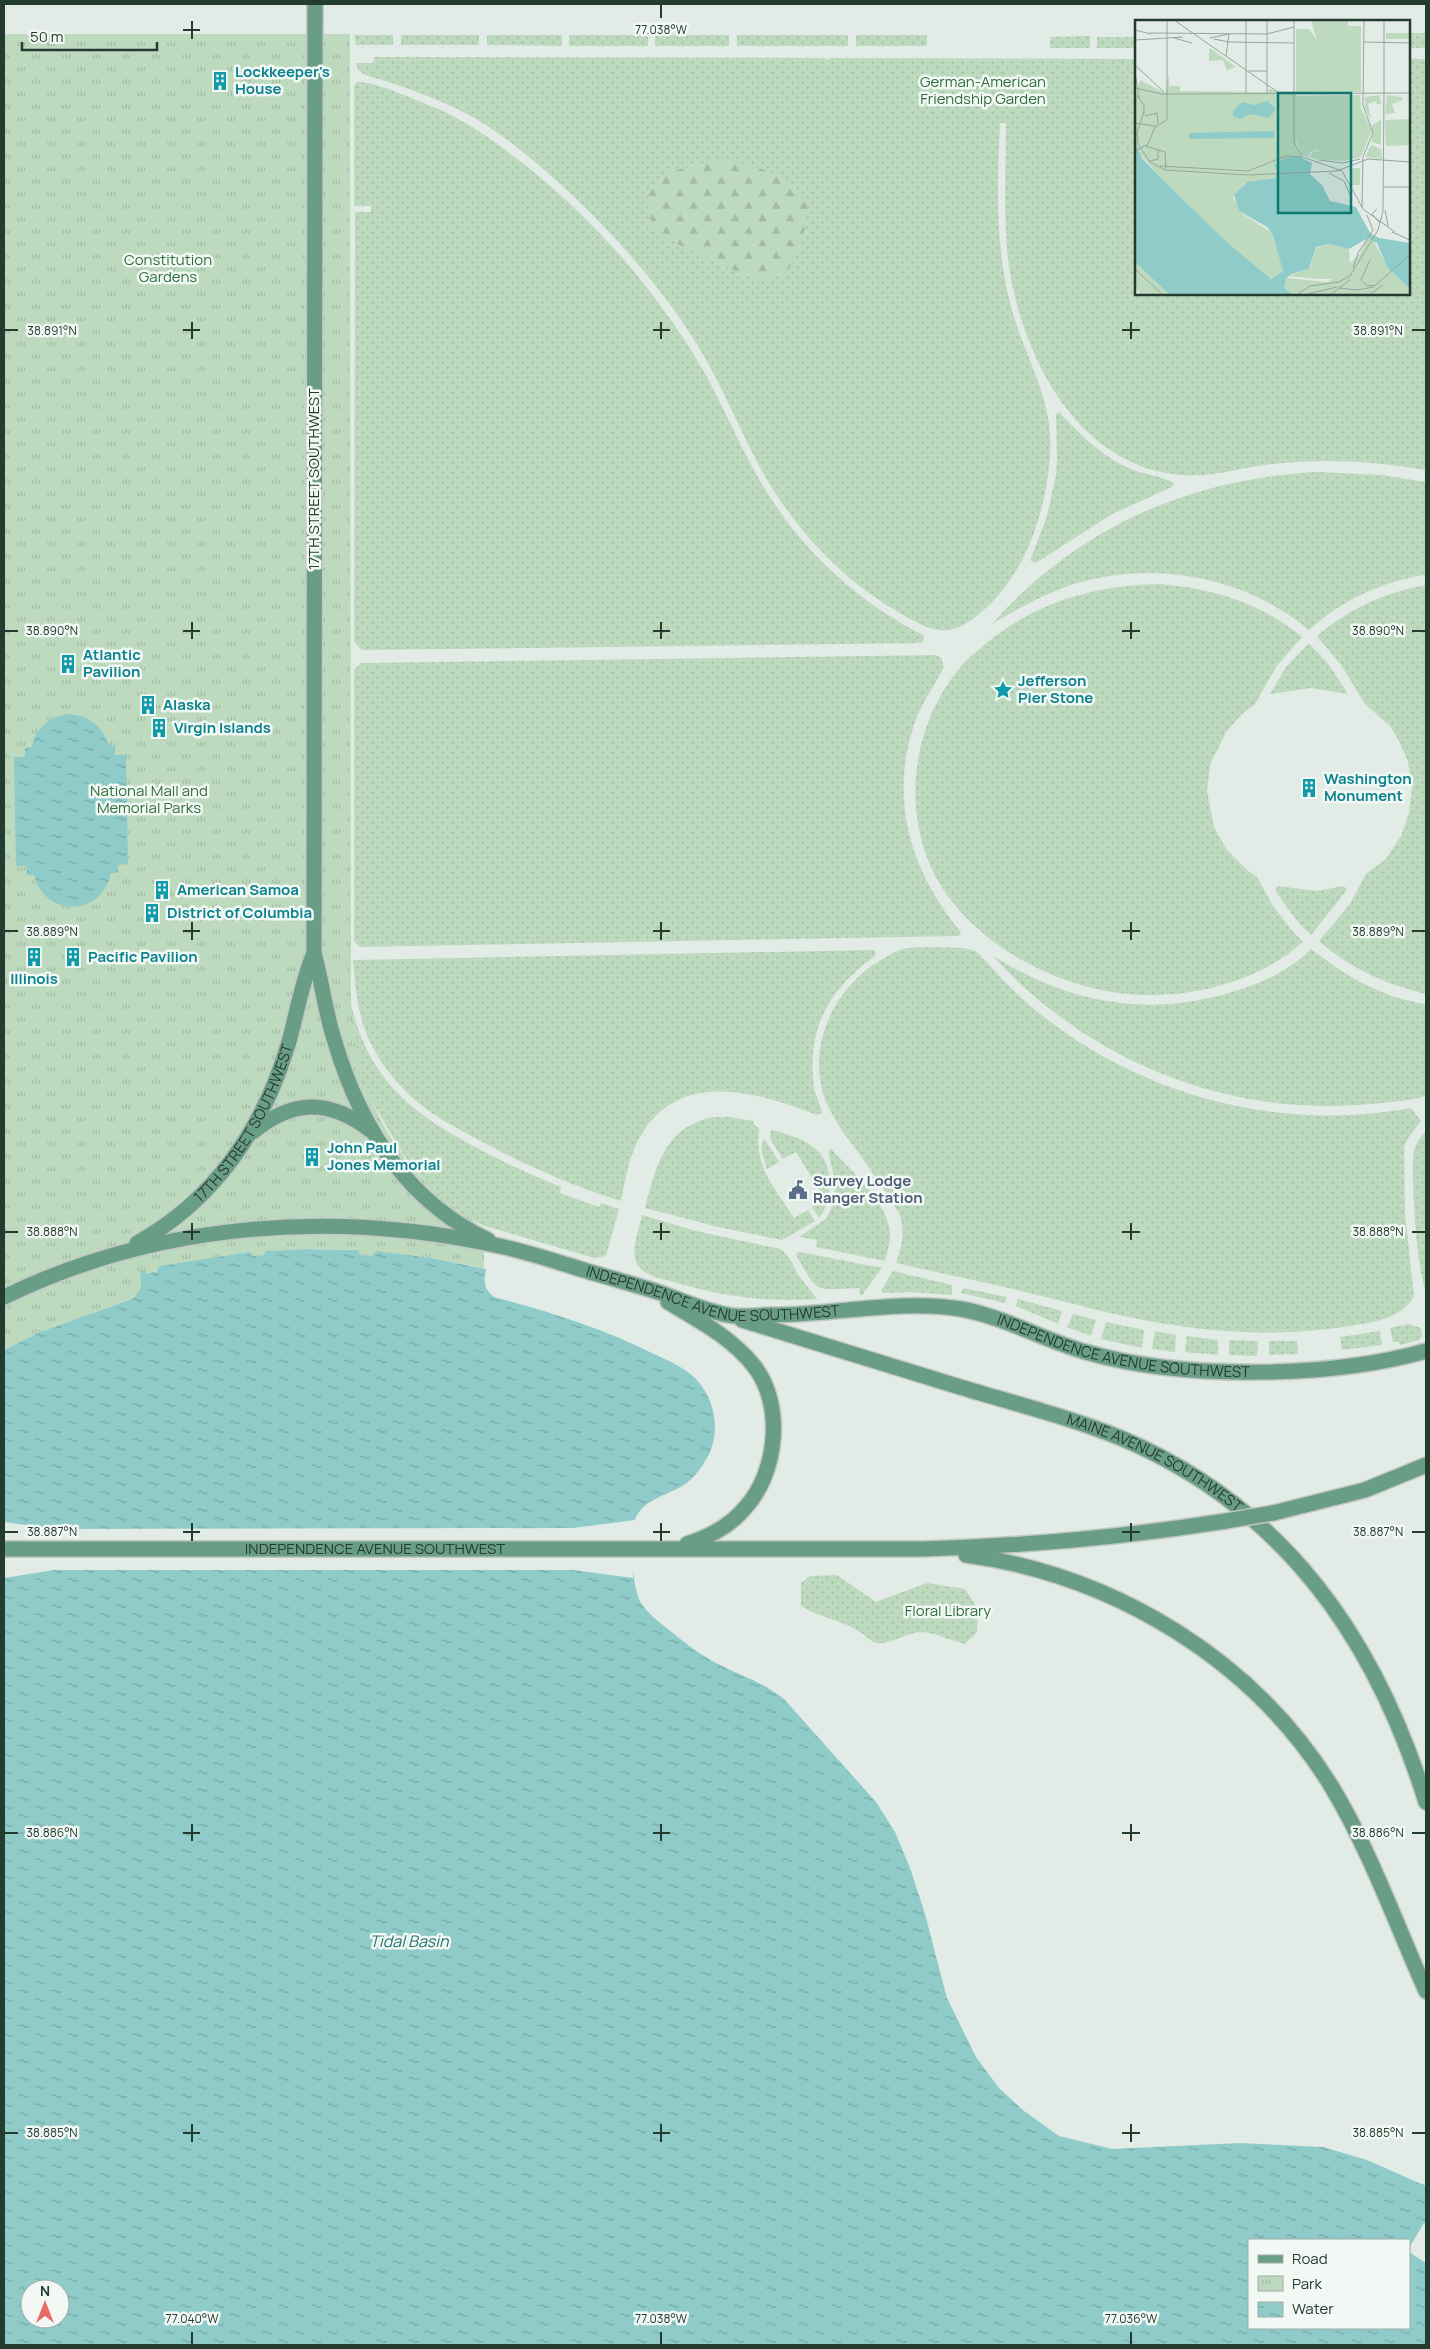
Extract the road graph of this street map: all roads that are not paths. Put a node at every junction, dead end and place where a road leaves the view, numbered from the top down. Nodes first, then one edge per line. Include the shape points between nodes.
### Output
1 (314, 4) edge
2 (314, 953) junction
3 (373, 1132) junction
4 (248, 1136) junction
5 (503, 1247) junction
6 (119, 1253) junction
7 (647, 1288) junction
8 (4, 1297) edge
9 (729, 1316) junction
10 (1426, 1351) edge
11 (1426, 1465) edge
12 (676, 1548) junction
13 (4, 1549) edge
14 (922, 1549) junction
15 (1426, 1802) edge
16 (1426, 1991) edge

1 - 2 main road, 17TH STREET SOUTHWEST
2 - 3 main road, 17TH STREET SOUTHWEST via 333,1038
2 - 4 main road, 17TH STREET SOUTHWEST via 304,978 280,1072
3 - 4 main road via 333,1110 305,1107 280,1113
3 - 5 main road, 17TH STREET SOUTHWEST via 401,1173 431,1205 450,1220
4 - 6 main road, 17TH STREET SOUTHWEST via 227,1168 197,1200 164,1227
5 - 6 main road, INDEPENDENCE AVENUE SOUTHWEST via 380,1229 298,1226 235,1230
5 - 7 main road, INDEPENDENCE AVENUE SOUTHWEST
6 - 8 main road, INDEPENDENCE AVENUE SOUTHWEST via 54,1275
7 - 9 main road, INDEPENDENCE AVENUE SOUTHWEST
7 - 12 main road via 718,1333 741,1352 762,1380 773,1426 774,1440 766,1470 753,1498 711,1535
9 - 10 main road, INDEPENDENCE AVENUE SOUTHWEST via 803,1315 893,1307 961,1309 1085,1352 1182,1369 1314,1370 1380,1362
9 - 15 main road, MAINE AVENUE SOUTHWEST via 1089,1426 1147,1450 1200,1480 1281,1545 1324,1593 1376,1675 1401,1730
11 - 14 main road, INDEPENDENCE AVENUE SOUTHWEST, bridge via 1365,1490 1226,1521 1051,1542
12 - 13 main road, INDEPENDENCE AVENUE SOUTHWEST
12 - 14 main road, INDEPENDENCE AVENUE SOUTHWEST
14 - 16 main road via 1010,1563 1074,1581 1172,1629 1200,1647 1250,1688 1295,1736 1332,1789 1374,1870

